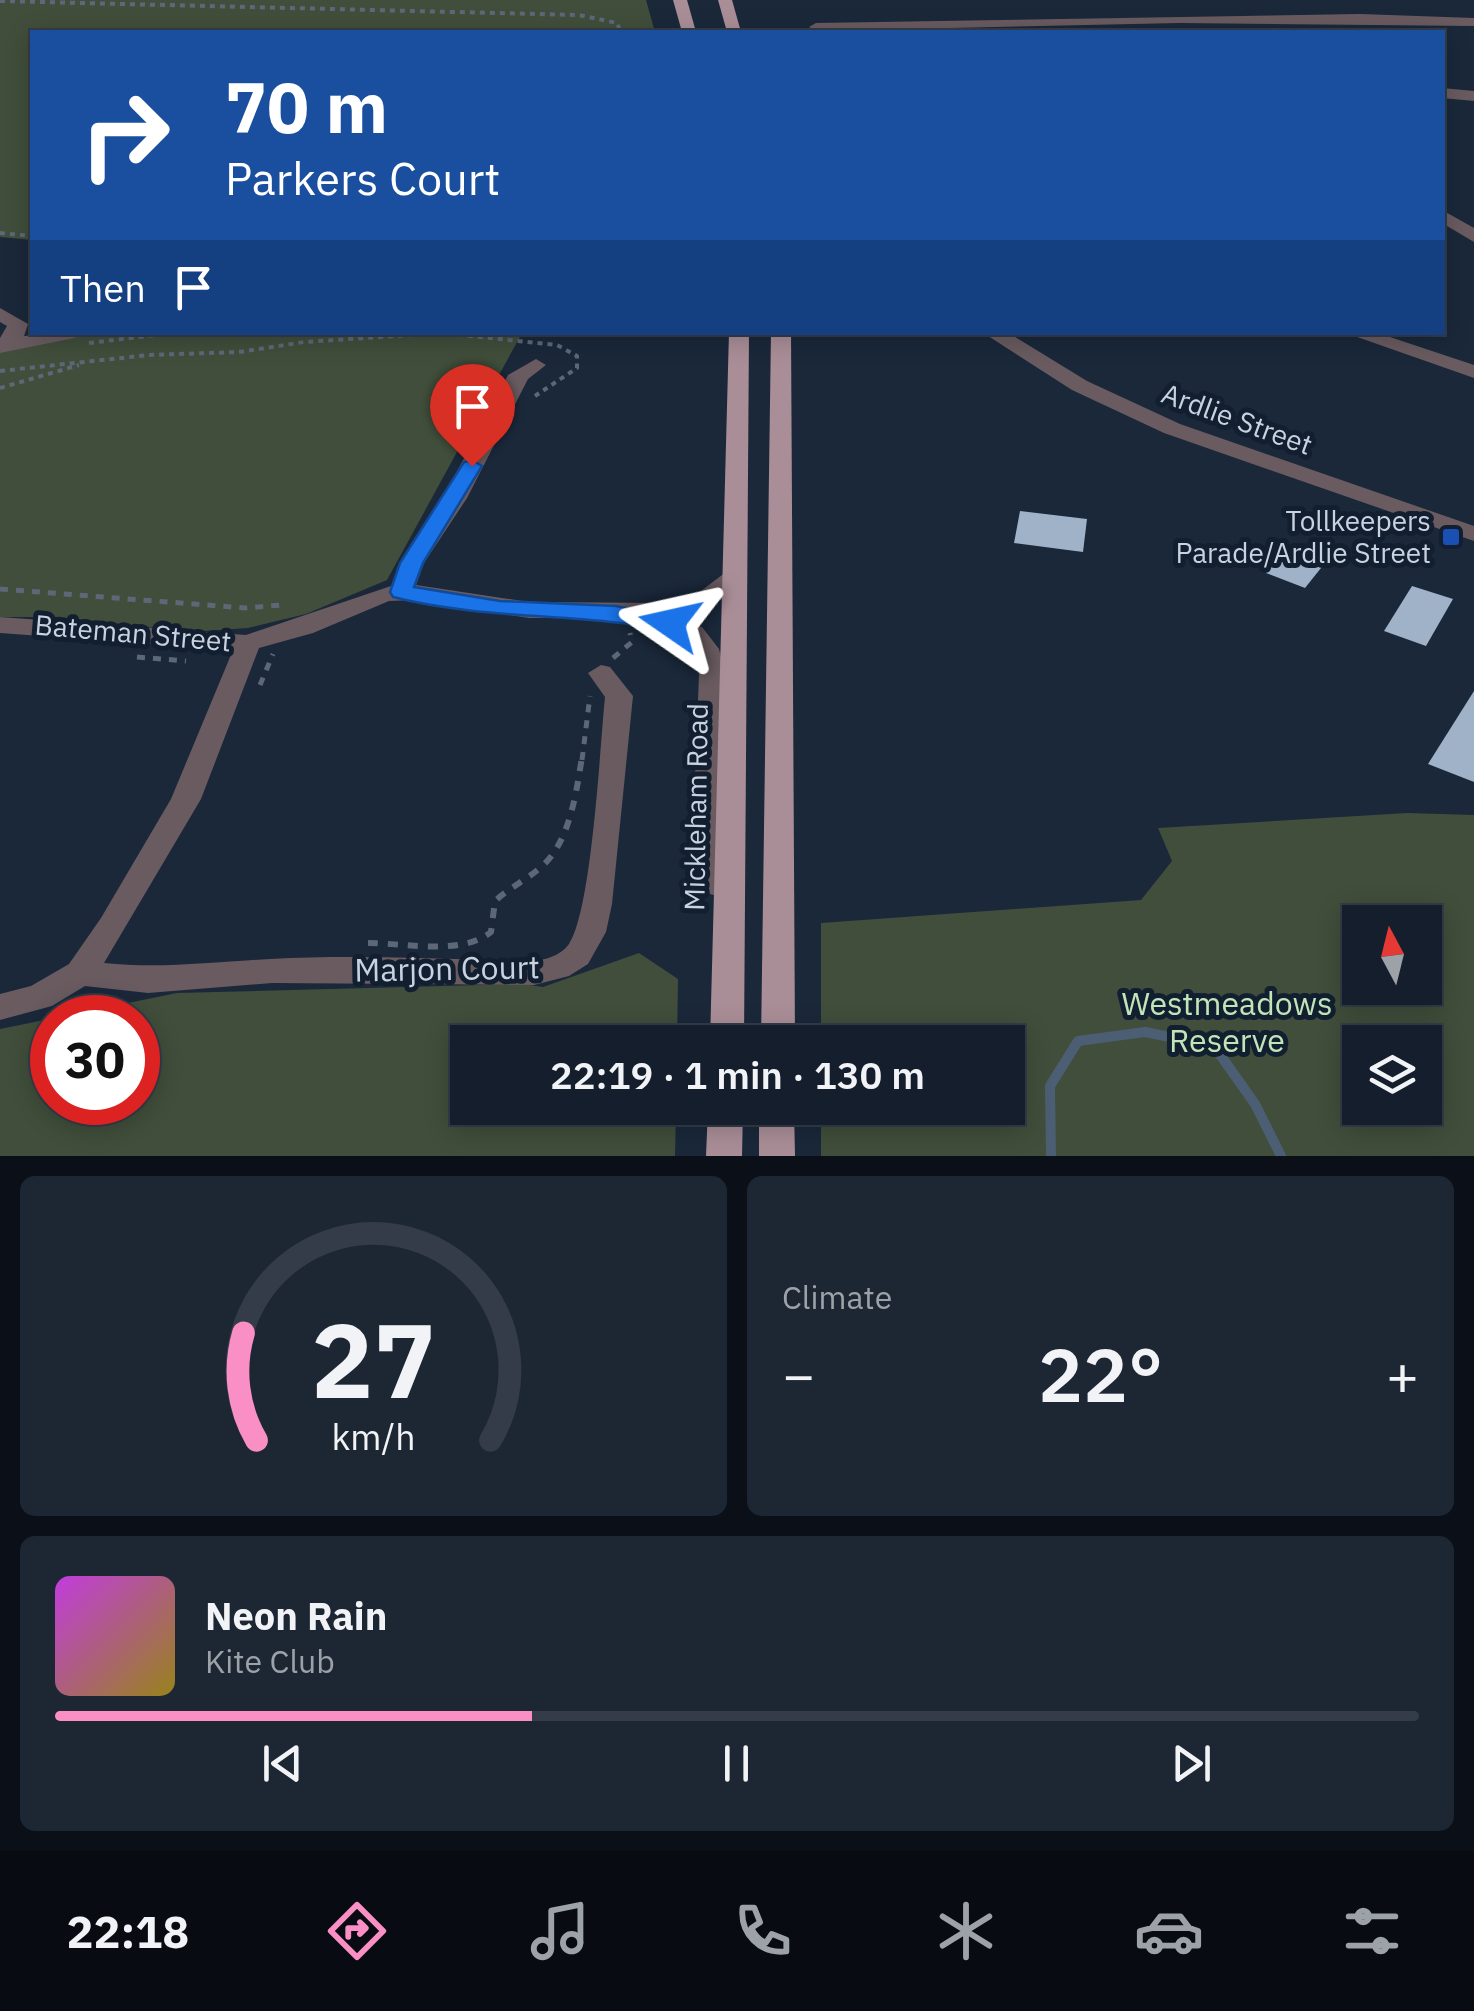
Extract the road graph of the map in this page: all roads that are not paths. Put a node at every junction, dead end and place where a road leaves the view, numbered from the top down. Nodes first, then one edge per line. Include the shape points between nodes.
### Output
1 (680, 0) edge
2 (725, 0) edge
3 (1474, 22) edge
4 (1081, 27) edge
5 (816, 28) dead end
6 (688, 30) edge
7 (733, 30) edge
8 (1445, 93) edge
9 (1474, 96) edge
10 (1445, 218) edge
11 (1474, 236) edge
12 (15, 317) edge
13 (739, 335) edge
14 (781, 335) edge
15 (997, 335) edge
16 (1362, 335) edge
17 (79, 338) edge
18 (2, 346) edge
19 (536, 364) dead end
20 (1474, 372) edge
21 (1470, 527) edge
22 (735, 577) junction
23 (401, 592) junction
24 (620, 621) junction
25 (0, 625) edge
26 (256, 650) junction
27 (601, 673) road end
28 (729, 938) junction
29 (80, 972) junction
30 (0, 1008) edge
31 (727, 1025) edge
32 (778, 1025) edge
33 (725, 1125) edge
34 (777, 1125) edge
35 (724, 1156) edge
36 (777, 1156) edge

1 - 6 main road
2 - 7 main road
3 - 4 street via 1372,18
4 - 5 street
8 - 9 street
10 - 11 street
12 - 18 street via 18,332
13 - 22 main road, Mickleham Road
14 - 32 main road
15 - 21 street, Ardlie Street via 1135,414 1234,453
16 - 20 street
17 - 18 street
19 - 23 street via 519,375
22 - 24 street, Bateman Street via 691,607
22 - 28 main road, Mickleham Road
23 - 24 street, Bateman Street
23 - 26 street, Bateman Street via 371,598
24 - 28 street, Bateman Street via 682,627 706,649 712,674 710,823
25 - 26 street, Bateman Street
26 - 29 street via 186,799
27 - 29 street, Marjon Court via 619,696 596,911 588,940 568,962 526,974 380,969 148,980
28 - 31 main road, Mickleham Road
29 - 30 street via 40,996
33 - 35 main road
34 - 36 main road

